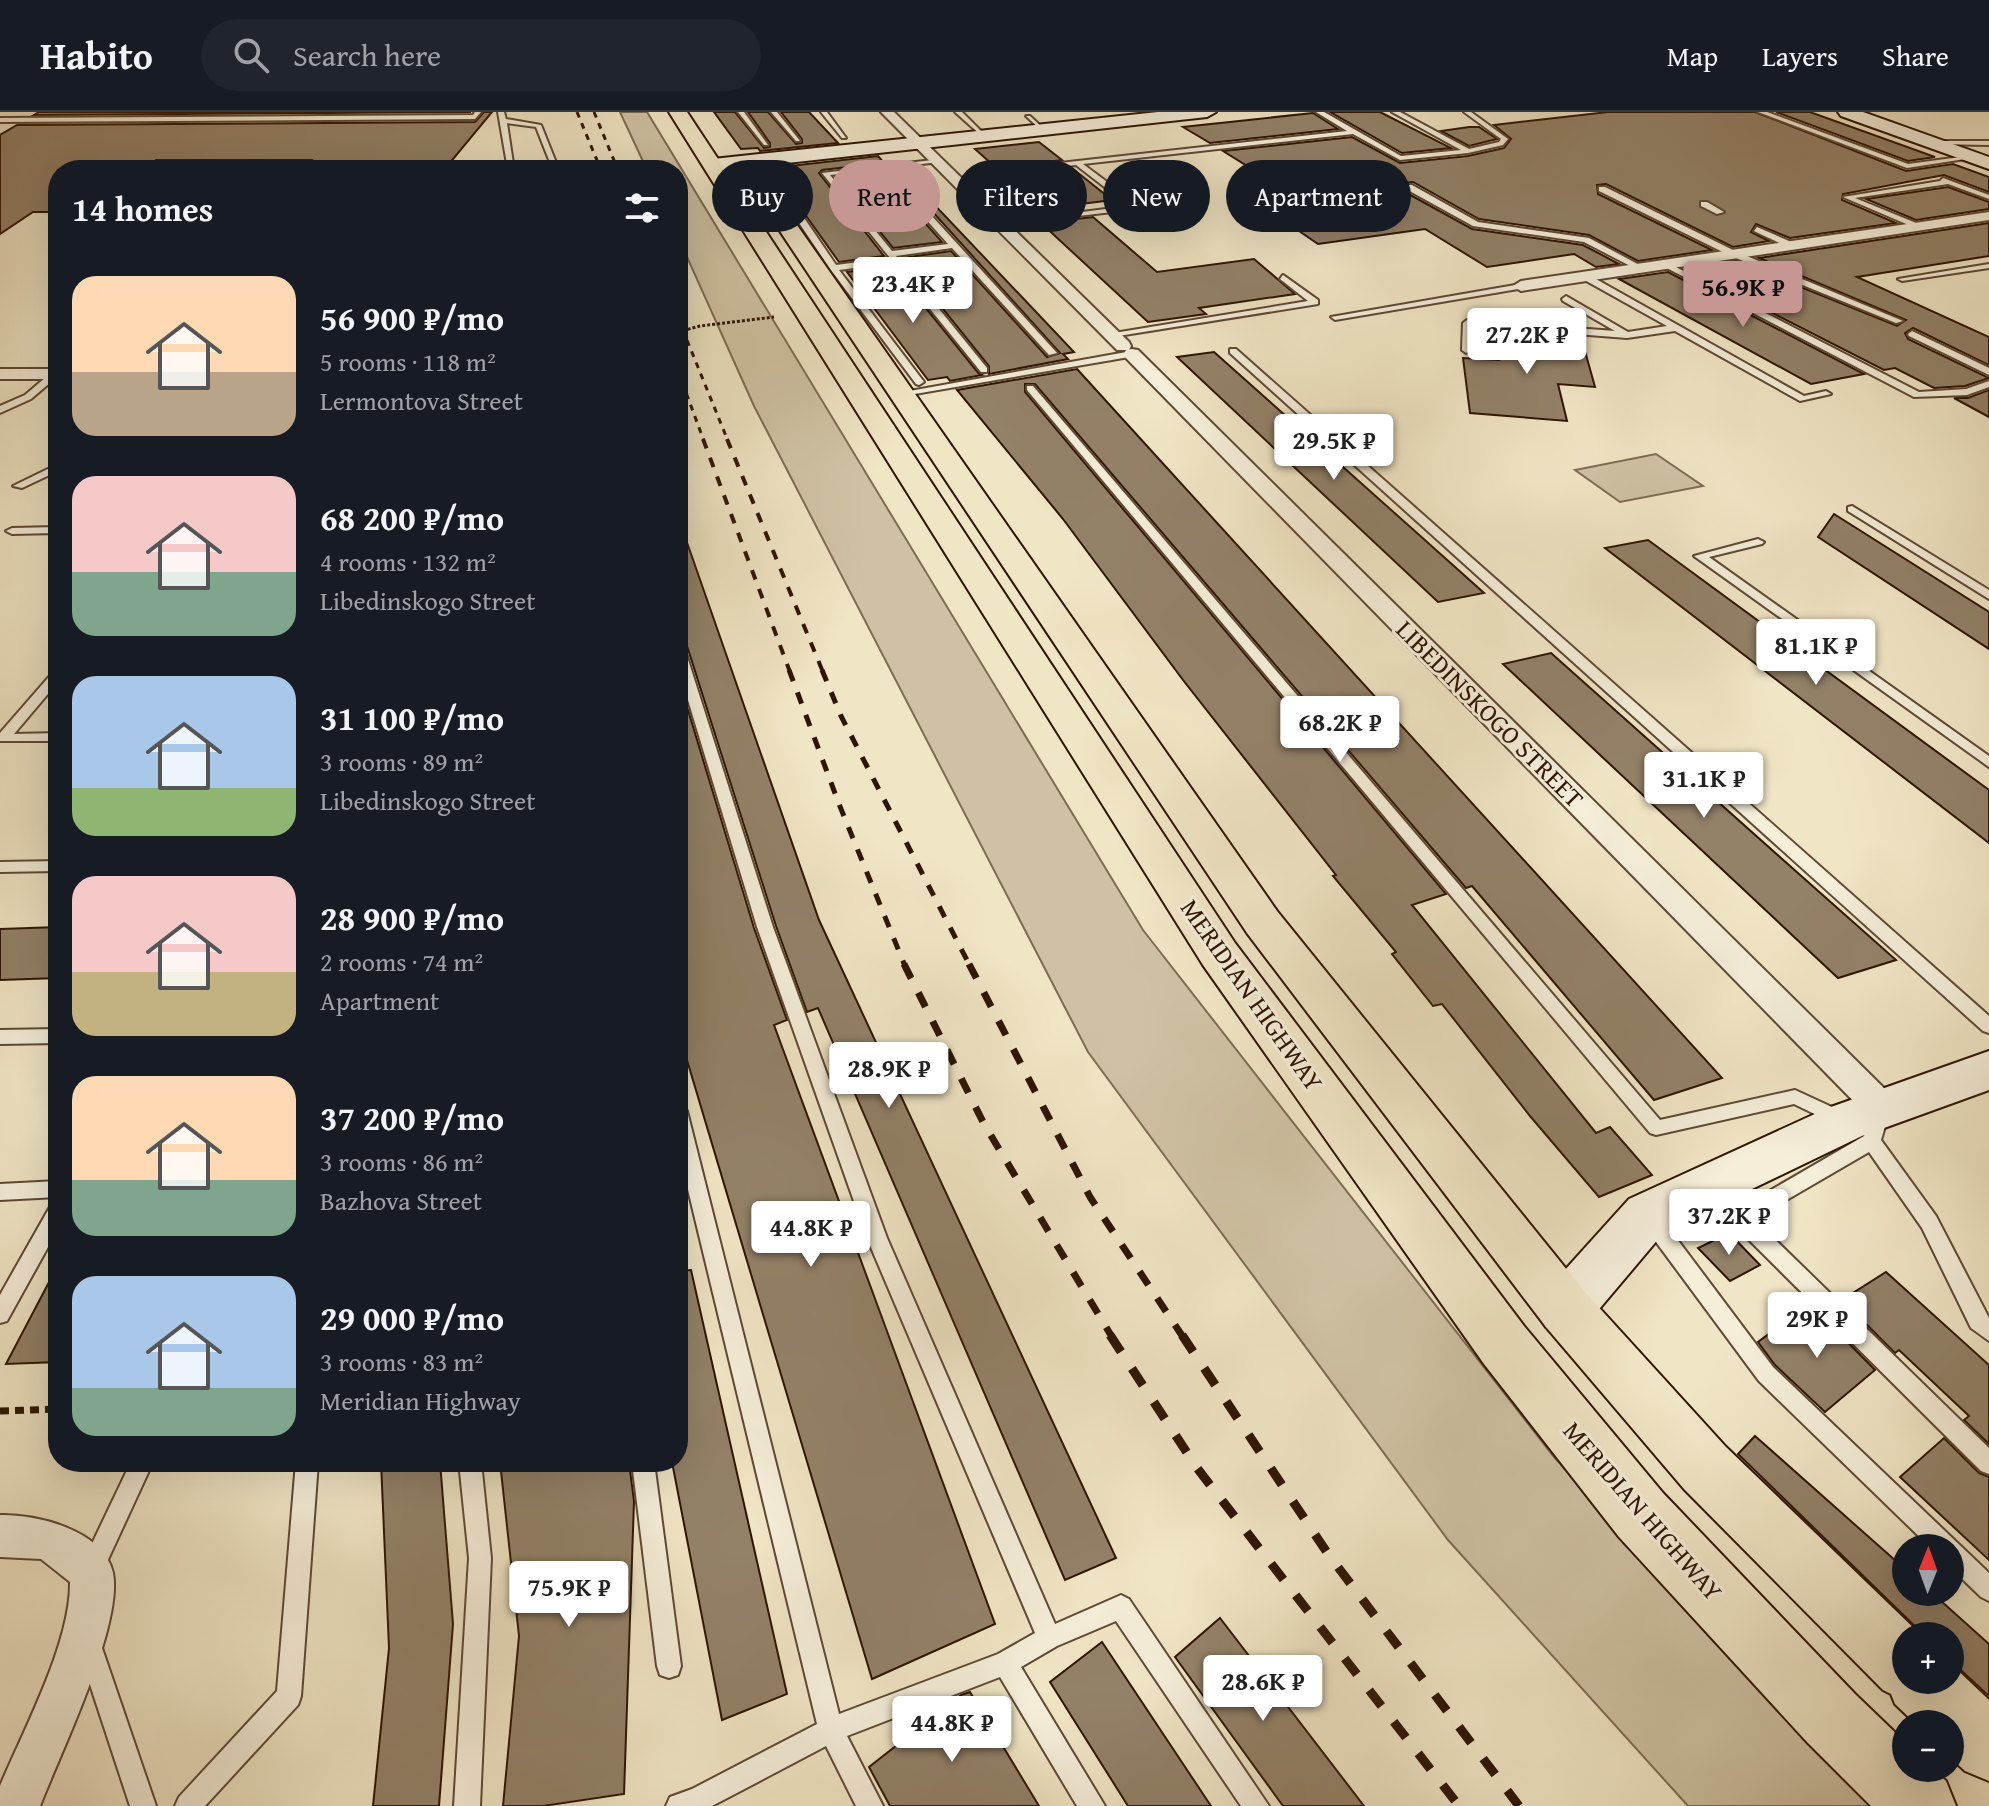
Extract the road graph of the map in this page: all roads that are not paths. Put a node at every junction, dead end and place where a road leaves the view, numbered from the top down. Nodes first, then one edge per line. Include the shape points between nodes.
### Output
1 (146, 112) edge
2 (478, 112) edge
3 (678, 112) edge
4 (707, 112) edge
5 (741, 112) edge
6 (774, 112) edge
7 (824, 112) edge
8 (887, 112) edge
9 (958, 112) edge
10 (1207, 112) edge
11 (1319, 112) edge
12 (1395, 112) edge
13 (1467, 112) edge
14 (1761, 112) edge
15 (1847, 112) edge
16 (1164, 114) edge
17 (502, 116) edge
18 (1028, 117) dead end
19 (135, 119) junction
20 (281, 119) junction
21 (0, 120) edge
22 (108, 120) junction
23 (420, 126) dead end
24 (332, 127) dead end
25 (273, 129) dead end
26 (94, 130) dead end
27 (1044, 130) junction
28 (1353, 132) junction
29 (985, 136) junction
30 (844, 137) dead end
31 (798, 140) dead end
32 (921, 143) junction
33 (1934, 143) junction
34 (1989, 143) edge
35 (1468, 151) junction
36 (509, 160) edge
37 (552, 160) edge
38 (744, 160) edge
39 (746, 160) edge
40 (748, 160) edge
41 (782, 160) edge
42 (939, 160) edge
43 (1982, 160) edge
44 (940, 161) edge
45 (1087, 161) edge
46 (1907, 166) junction
47 (1087, 170) edge
48 (1922, 172) dead end
49 (956, 177) edge
50 (1936, 177) dead end
51 (1950, 182) junction
52 (1411, 188) edge
53 (1602, 189) dead end
54 (1989, 197) edge
55 (1704, 204) dead end
56 (1720, 212) dead end
57 (1087, 213) edge
58 (1989, 216) edge
59 (1918, 227) junction
60 (940, 229) edge
61 (1757, 229) dead end
62 (789, 232) edge
63 (799, 232) edge
64 (805, 232) edge
65 (872, 232) edge
66 (1010, 232) edge
67 (955, 245) junction
68 (1793, 246) junction
69 (1734, 254) junction
70 (892, 257) junction
71 (1666, 264) junction
72 (1989, 266) edge
73 (834, 268) junction
74 (1641, 268) junction
75 (1584, 276) junction
76 (1283, 277) dead end
77 (1902, 279) dead end
78 (1521, 286) joint
79 (1566, 299) dead end
80 (1335, 317) dead end
81 (1899, 321) dead end
82 (1675, 328) junction
83 (1112, 334) junction
84 (1912, 334) dead end
85 (1627, 335) junction
86 (1128, 350) junction
87 (1466, 350) dead end
88 (1233, 351) dead end
89 (1052, 353) dead end
90 (984, 370) dead end
91 (1989, 372) edge
92 (0, 374) edge
93 (48, 374) edge
94 (48, 381) edge
95 (1989, 384) edge
96 (912, 387) junction
97 (1030, 388) dead end
98 (1826, 394) dead end
99 (0, 410) edge
100 (48, 472) edge
101 (18, 486) dead end
102 (1852, 509) dead end
103 (48, 530) edge
104 (12, 531) dead end
105 (1758, 542) dead end
106 (1989, 595) edge
107 (688, 679) edge
108 (48, 686) edge
109 (48, 737) edge
110 (1989, 763) edge
111 (48, 866) edge
112 (0, 867) edge
113 (1989, 1026) edge
114 (48, 1036) edge
115 (0, 1037) edge
116 (1989, 1070) edge
117 (1866, 1124) junction
118 (688, 1151) edge
119 (48, 1190) edge
120 (0, 1192) edge
121 (1647, 1215) junction
122 (48, 1229) edge
123 (1565, 1309) junction
124 (0, 1314) edge
125 (1989, 1331) edge
126 (1989, 1463) edge
127 (137, 1472) edge
128 (306, 1472) edge
129 (471, 1472) edge
130 (644, 1472) edge
131 (1931, 1534) edge
132 (0, 1536) edge
133 (1964, 1565) edge
134 (91, 1572) junction
135 (1989, 1589) edge
136 (85, 1635) junction
137 (1049, 1638) junction
138 (1892, 1653) edge
139 (1005, 1663) junction
140 (669, 1666) dead end
141 (1934, 1694) edge
142 (831, 1730) junction
143 (1989, 1747) edge
144 (16, 1806) edge
145 (143, 1806) edge
146 (188, 1806) edge
147 (467, 1806) edge
148 (679, 1806) edge
149 (870, 1806) edge
150 (1092, 1806) edge
151 (1256, 1806) edge
152 (1921, 1806) edge

1 - 19 lane
2 - 20 lane via 475,117
3 - 38 main road, MERIDIAN HIGHWAY
4 - 39 main road, MERIDIAN HIGHWAY
5 - 40 lane
6 - 31 lane
7 - 30 lane
8 - 32 street, LIBEDINSKOGO STREET
9 - 29 lane
10 - 16 street
11 - 28 lane
12 - 35 lane
13 - 35 lane via 1505,139
14 - 46 lane
15 - 33 street
16 - 27 street
17 - 36 lane
17 - 37 lane via 539,126
18 - 27 lane
19 - 20 lane
19 - 22 lane
20 - 25 lane
21 - 22 lane
22 - 26 lane
23 - 24 lane
27 - 29 street
28 - 35 lane via 1400,158
28 - 45 lane
29 - 32 street
32 - 41 street
32 - 42 street, LIBEDINSKOGO STREET
33 - 34 lane
33 - 43 street
43 - 46 lane
44 - 49 street, LIBEDINSKOGO STREET
46 - 48 lane
47 - 57 lane via 1135,207
50 - 51 lane
51 - 54 lane
51 - 59 lane via 1847,197
52 - 74 lane via 1476,224 1586,240
53 - 69 lane
55 - 56 lane
58 - 59 street
59 - 68 street
60 - 67 lane
61 - 68 lane
62 - 152 main road, MERIDIAN HIGHWAY via 1219,954 1504,1345 1641,1515
63 - 96 main road, MERIDIAN HIGHWAY
64 - 73 lane
65 - 70 lane
66 - 83 street, LIBEDINSKOGO STREET
67 - 70 lane
67 - 89 lane
68 - 69 street
69 - 71 street
69 - 81 lane
70 - 73 lane
70 - 90 lane
71 - 74 street
71 - 95 lane via 1917,395 1967,392
72 - 77 lane
73 - 96 lane
74 - 75 street
75 - 78 street
75 - 82 lane
76 - 83 lane via 1315,302
78 - 80 lane
79 - 85 lane
82 - 85 lane
82 - 98 lane via 1803,399
83 - 86 street, LIBEDINSKOGO STREET
84 - 91 lane
85 - 87 lane via 1467,323
86 - 96 lane
86 - 117 street, LIBEDINSKOGO STREET
88 - 113 lane
92 - 93 street
94 - 99 lane
96 - 123 main road, MERIDIAN HIGHWAY via 1262,922
97 - 117 lane via 1656,1128 1795,1097
100 - 101 lane
102 - 106 lane
103 - 104 lane
105 - 110 lane via 1700,556
107 - 137 lane via 765,927 877,1238
108 - 109 lane via 3,738
111 - 112 lane
114 - 115 lane
116 - 117 street
117 - 121 street
117 - 125 lane via 1929,1222 1978,1321
117 - 126 lane via 1740,1218
118 - 142 lane
119 - 120 lane
121 - 123 street
121 - 131 lane via 1766,1374
122 - 124 lane
123 - 138 main road, MERIDIAN HIGHWAY via 1705,1468
127 - 134 lane
128 - 146 lane via 289,1696
129 - 147 lane via 480,1558
130 - 140 lane
132 - 134 street via 59,1543
133 - 135 lane
134 - 136 street
136 - 144 street
136 - 145 lane
137 - 139 lane
137 - 151 lane via 1121,1607
139 - 142 lane
139 - 150 lane
141 - 143 main road
142 - 148 lane
142 - 149 lane

